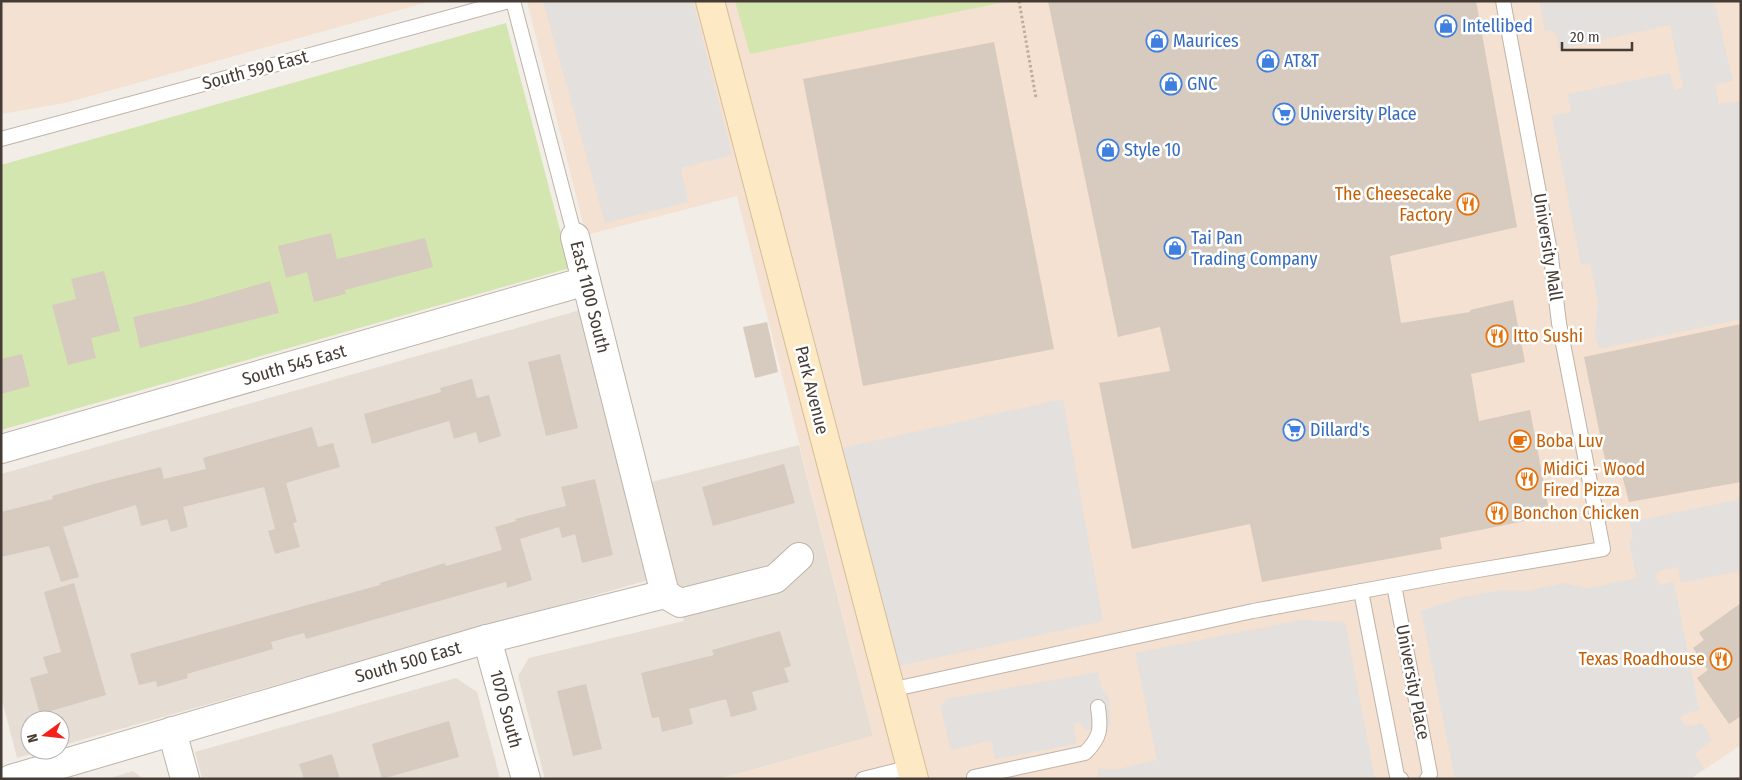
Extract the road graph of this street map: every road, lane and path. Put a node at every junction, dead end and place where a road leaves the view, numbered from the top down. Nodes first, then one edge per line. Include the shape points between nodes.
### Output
1 (511, 1) edge
2 (710, 1) edge
3 (1019, 1) edge
4 (1503, 1) edge
5 (1036, 98) dead end
6 (1, 139) edge
7 (575, 237) joint
8 (586, 281) junction
9 (1, 449) edge
10 (798, 557) dead end
11 (1394, 585) junction
12 (1361, 591) junction
13 (665, 594) junction
14 (487, 639) junction
15 (890, 690) junction
16 (1098, 707) dead end
17 (172, 731) junction
18 (1, 766) edge
19 (913, 773) edge
20 (974, 777) dead end
21 (5, 779) edge
22 (11, 779) edge
23 (185, 779) edge
24 (526, 779) edge
25 (863, 779) edge
26 (1401, 779) edge
27 (1427, 779) edge

1 - 6 lane, South 590 East
1 - 7 lane, East 1100 South
2 - 15 street, Park Avenue
3 - 5 path
4 - 11 lane, University Mall via 1551,257 1559,323 1603,549
7 - 8 street, East 1100 South
8 - 9 street, South 545 East
8 - 13 street, East 1100 South
10 - 13 street via 775,579 680,603
11 - 12 lane
11 - 27 lane, University Place via 1430,774
12 - 15 lane via 1253,611
12 - 26 lane via 1397,776
13 - 14 street, South 500 East
14 - 17 street, South 500 East
14 - 24 street, 1070 South
15 - 19 street, Park Avenue
16 - 20 lane via 1101,728 1095,743 1085,753
17 - 22 street, South 500 East
17 - 23 street
18 - 21 street
19 - 25 lane

